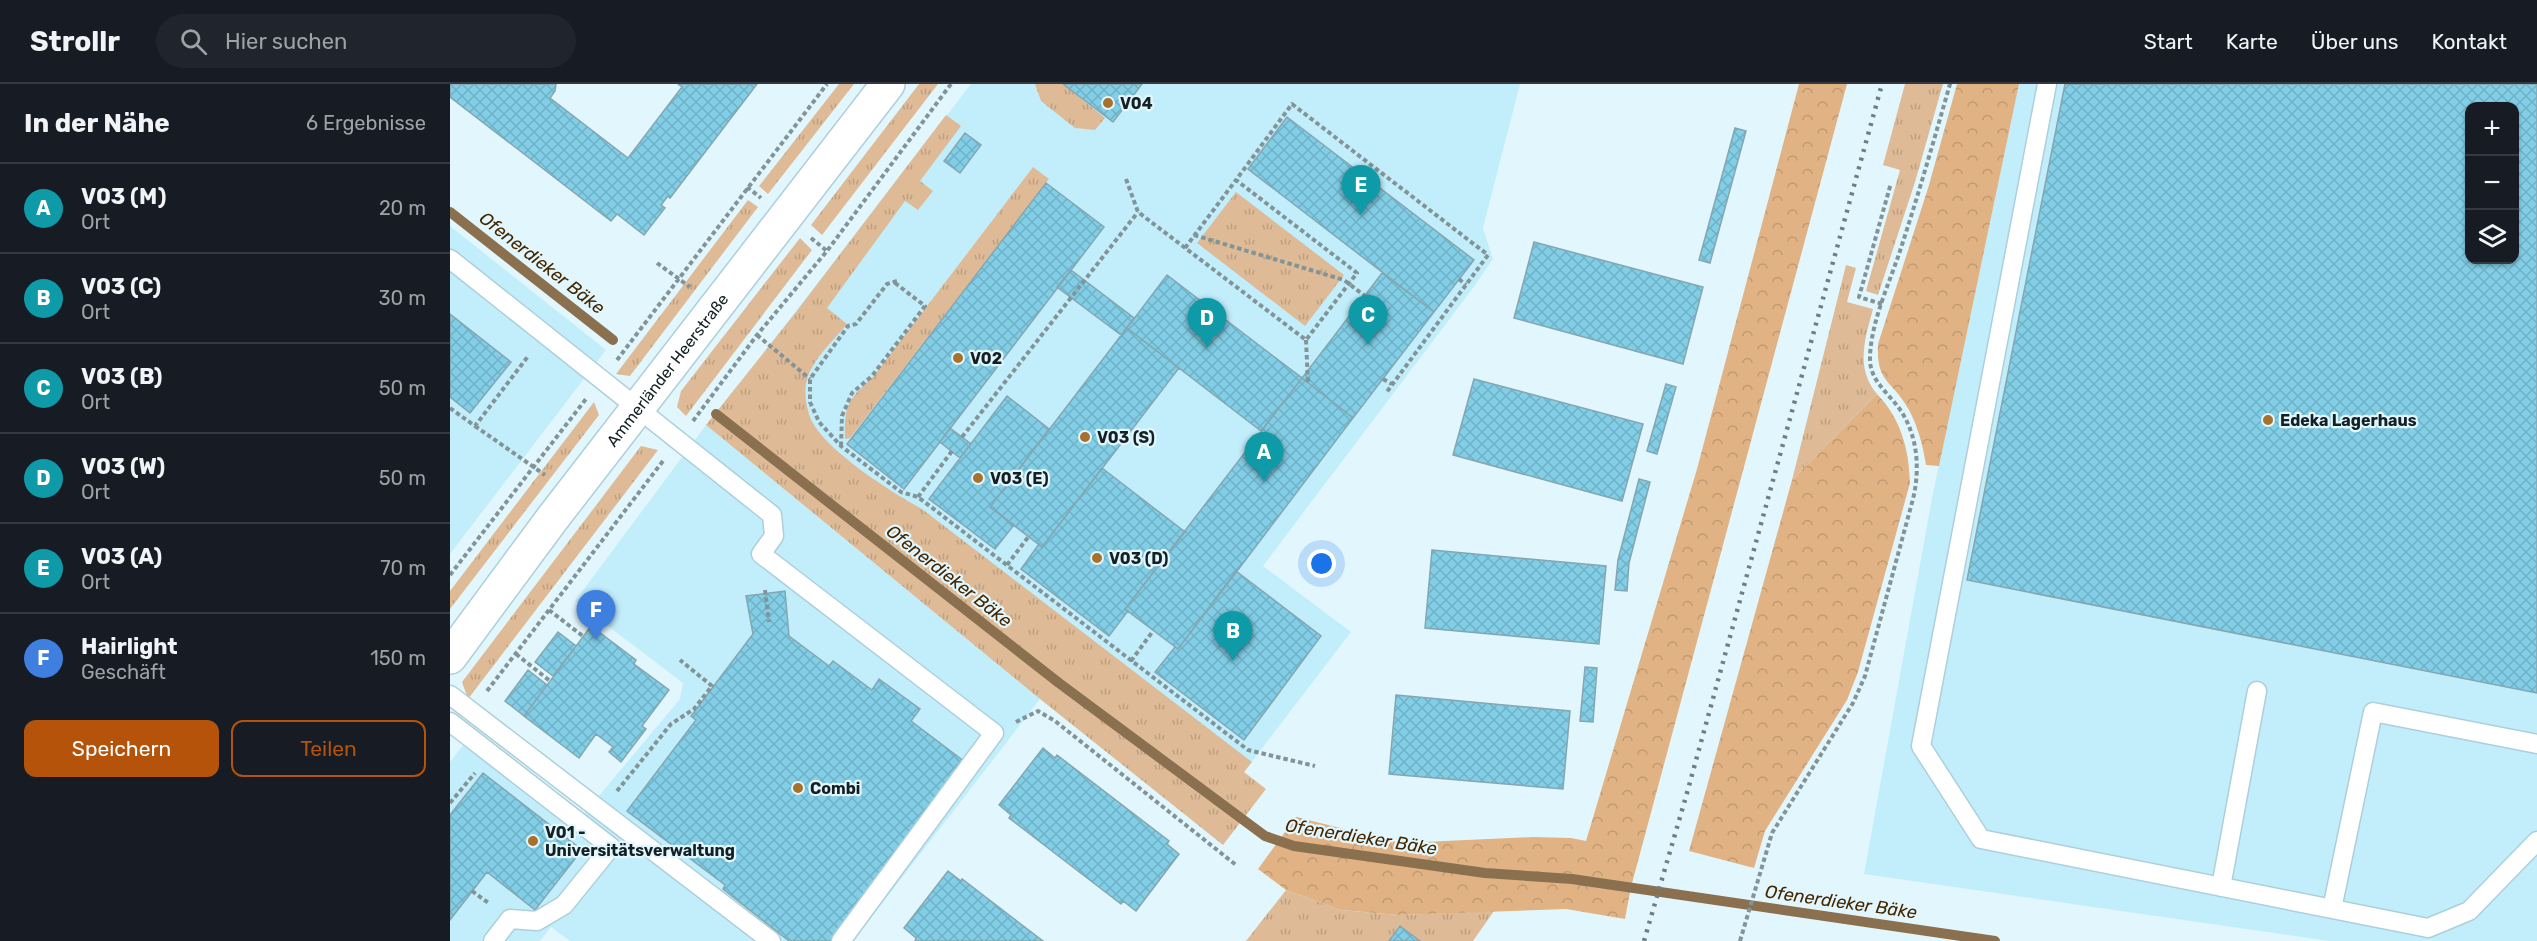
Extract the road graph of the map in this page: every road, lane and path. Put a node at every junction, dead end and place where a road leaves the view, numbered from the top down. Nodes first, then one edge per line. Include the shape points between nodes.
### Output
1 (827, 84) edge
2 (888, 84) edge
3 (951, 84) edge
4 (1950, 84) edge
5 (2047, 84) edge
6 (1126, 179) dead end
7 (1236, 180) junction
8 (1890, 183) dead end
9 (1138, 212) junction
10 (1194, 235) junction
11 (1185, 248) junction
12 (450, 259) edge
13 (657, 263) dead end
14 (678, 278) junction
15 (1459, 279) dead end
16 (1350, 284) junction
17 (1466, 285) junction
18 (1365, 296) dead end
19 (1883, 304) junction
20 (715, 309) junction
21 (544, 335) junction
22 (757, 335) junction
23 (1306, 340) junction
24 (810, 379) junction
25 (1383, 379) dead end
26 (601, 380) junction
27 (1308, 383) dead end
28 (1392, 384) junction
29 (1386, 393) dead end
30 (450, 408) edge
31 (638, 409) junction
32 (475, 426) junction
33 (962, 437) dead end
34 (678, 441) junction
35 (841, 446) junction
36 (951, 451) dead end
37 (533, 467) junction
38 (572, 494) junction
39 (918, 497) junction
40 (1029, 536) dead end
41 (1006, 565) junction
42 (450, 575) edge
43 (549, 610) junction
44 (1154, 631) dead end
45 (584, 636) dead end
46 (516, 654) junction
47 (450, 657) edge
48 (680, 660) dead end
49 (1131, 661) junction
50 (550, 681) dead end
51 (2257, 691) dead end
52 (450, 695) edge
53 (470, 711) junction
54 (450, 722) edge
55 (994, 733) junction
56 (2537, 744) edge
57 (490, 754) junction
58 (1315, 766) dead end
59 (450, 803) edge
60 (602, 810) junction
61 (2537, 841) edge
62 (1236, 865) dead end
63 (2221, 887) junction
64 (2332, 909) junction
65 (493, 941) edge
66 (771, 941) edge
67 (841, 941) edge
68 (1740, 941) edge

1 - 14 path
2 - 20 street, Ammerländer Heerstraße
3 - 22 path
4 - 19 path
5 - 63 lane via 1921,746 1981,839
6 - 9 path
7 - 10 path
7 - 16 path via 1357,273
7 - 17 path via 1292,104 1488,255
8 - 19 path via 1859,297
9 - 11 path
9 - 33 path
10 - 11 path
10 - 16 path
11 - 23 path
12 - 21 lane
13 - 14 path
14 - 20 path
14 - 26 path
15 - 17 path
16 - 18 path
16 - 23 path
17 - 28 path
19 - 68 path via 1871,342 1872,374 1902,413 1917,458 1918,479 1865,676 1853,703 1772,833
20 - 31 street, Ammerländer Heerstraße
21 - 26 lane
21 - 32 path
22 - 24 path
22 - 34 path
23 - 27 path
24 - 35 path via 810,402 819,422
24 - 35 path via 848,326 856,324 887,284 896,282 925,306 872,376 852,393 842,416
25 - 28 path
26 - 31 lane
26 - 37 path
28 - 29 path
30 - 32 path
31 - 34 lane
31 - 38 street, Ammerländer Heerstraße
32 - 37 path
34 - 43 path
34 - 55 lane via 772,515 774,536 761,554
35 - 39 path via 901,492
36 - 39 path
37 - 38 path
37 - 42 path
38 - 47 street, Ammerländer Heerstraße
39 - 41 path
40 - 41 path
41 - 49 path
43 - 45 path
43 - 46 path
44 - 49 path
46 - 50 path
46 - 53 path
48 - 60 path via 712,686 694,709 671,724
49 - 58 path via 1248,750
51 - 63 lane
52 - 53 lane
53 - 60 lane
54 - 57 lane
55 - 62 path via 1038,711
55 - 67 lane
56 - 64 lane via 2373,712
57 - 59 path
57 - 65 lane via 611,847 564,905 537,921 510,919
60 - 66 lane
61 - 64 lane via 2469,911 2428,928
63 - 64 lane

